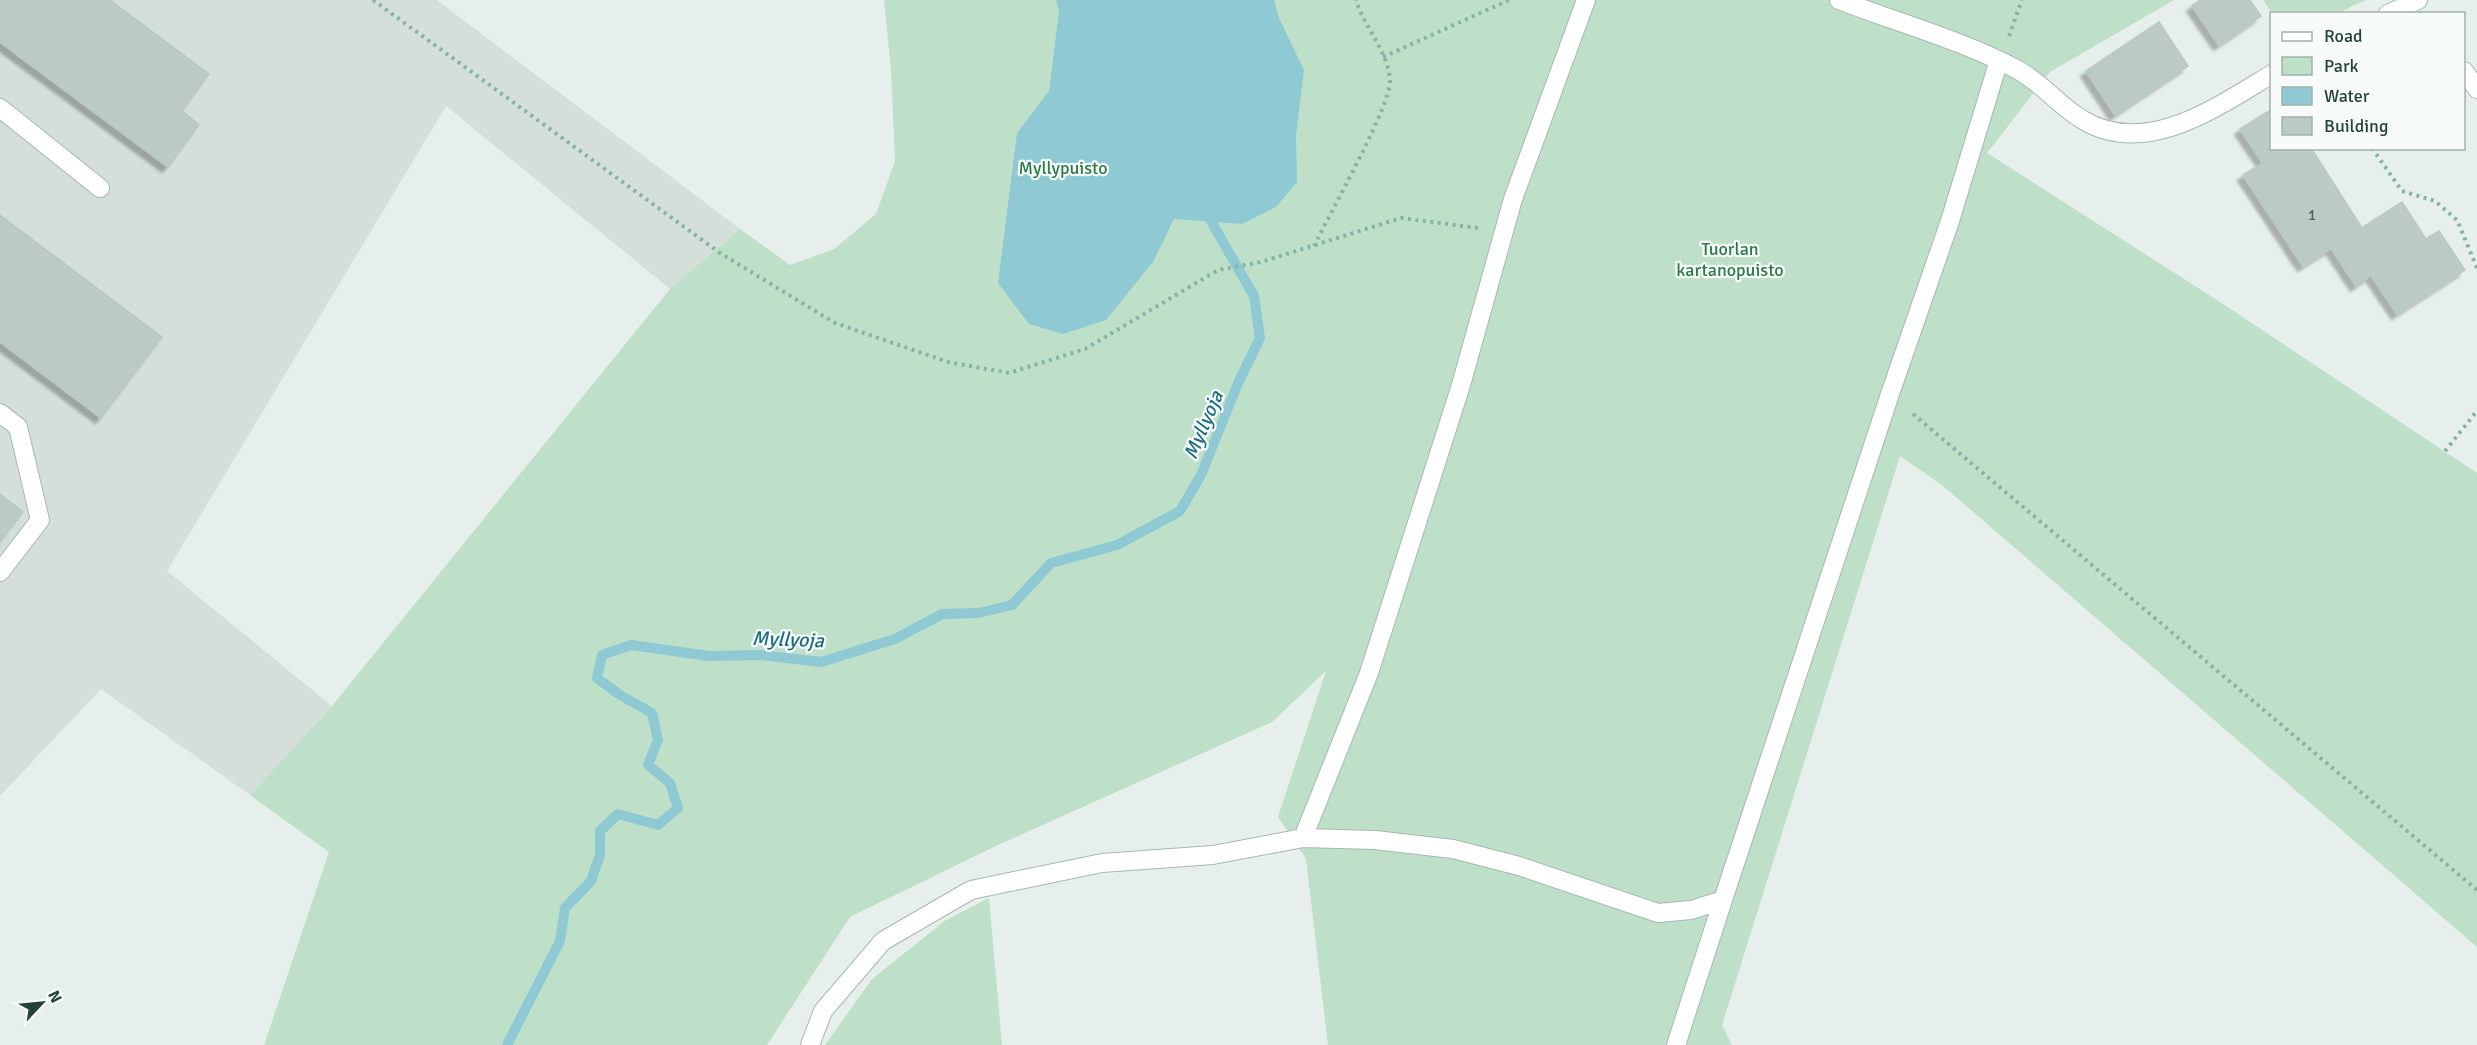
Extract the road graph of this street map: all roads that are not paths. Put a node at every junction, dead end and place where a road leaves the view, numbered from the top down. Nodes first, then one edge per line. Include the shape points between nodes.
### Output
1 (1586, 0) edge
2 (1839, 0) edge
3 (2412, 6) edge
4 (2394, 12) edge
5 (1999, 60) junction
6 (2465, 74) edge
7 (2270, 76) edge
8 (2477, 89) edge
9 (0, 108) edge
10 (100, 189) dead end
11 (0, 413) edge
12 (0, 572) edge
13 (1303, 838) junction
14 (1723, 900) junction
15 (810, 1045) edge
16 (1676, 1045) edge

1 - 13 street via 1513,200 1461,385 1369,673
2 - 5 street
3 - 4 street
5 - 7 street via 2032,79 2082,120 2110,133 2155,133 2216,108
5 - 14 street via 1950,221
6 - 8 street
9 - 10 street
11 - 12 street via 18,426 40,520
13 - 14 street via 1375,840 1452,849 1519,866 1658,913 1691,910
13 - 15 street via 1213,855 1102,863 971,890 883,941 823,1011
14 - 16 street

